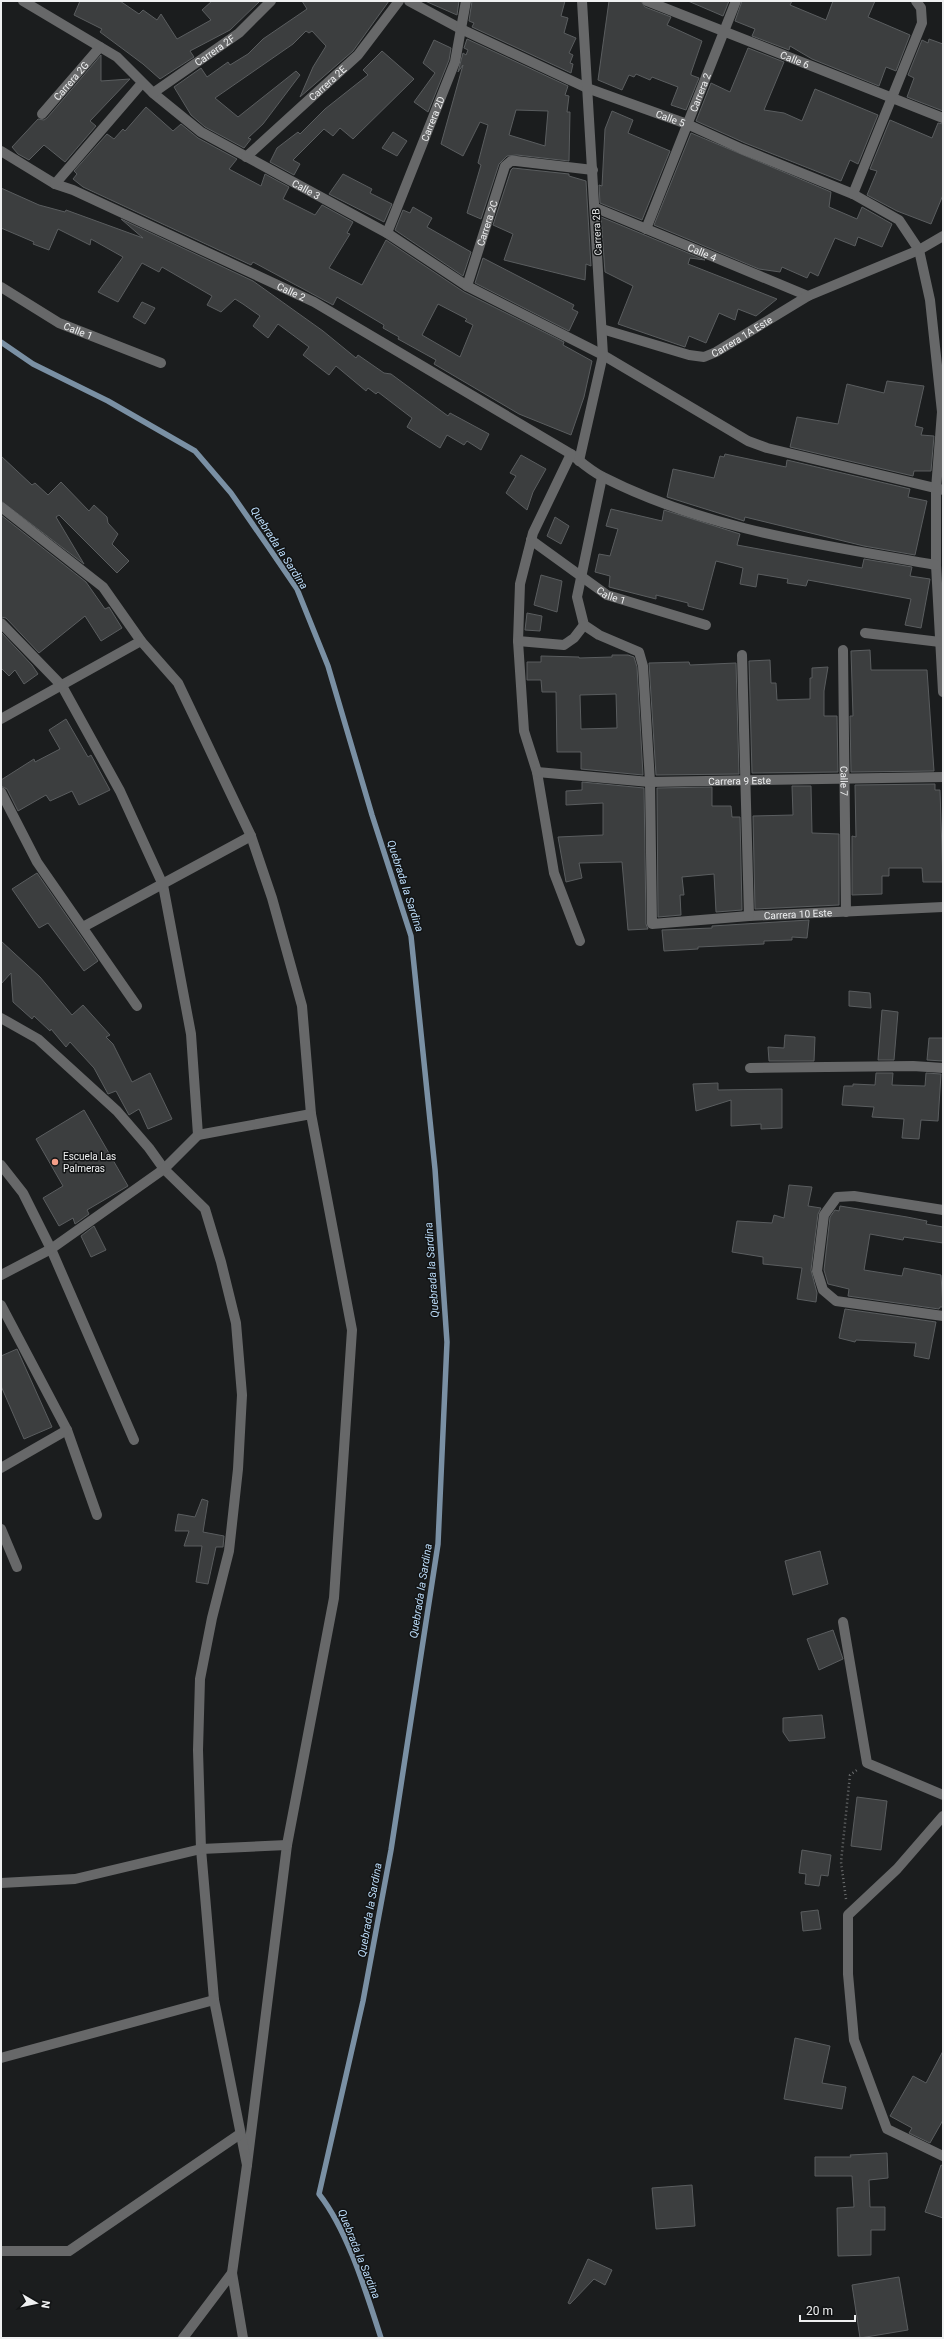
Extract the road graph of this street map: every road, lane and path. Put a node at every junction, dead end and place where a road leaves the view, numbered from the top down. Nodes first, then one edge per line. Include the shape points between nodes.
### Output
1 (23, 1) edge
2 (271, 1) edge
3 (399, 1) edge
4 (409, 1) edge
5 (466, 1) edge
6 (582, 1) edge
7 (647, 1) edge
8 (736, 1) edge
9 (916, 1) edge
10 (461, 29) junction
11 (724, 31) junction
12 (100, 47) junction
13 (142, 83) junction
14 (587, 88) junction
15 (153, 93) junction
16 (892, 98) junction
17 (42, 114) dead end
18 (943, 118) edge
19 (687, 124) junction
20 (1, 151) edge
21 (246, 157) junction
22 (593, 170) junction
23 (55, 184) junction
24 (853, 194) junction
25 (596, 208) junction
26 (646, 228) junction
27 (387, 233) junction
28 (943, 236) edge
29 (919, 250) junction
30 (468, 286) junction
31 (1, 287) edge
32 (808, 296) junction
33 (602, 329) junction
34 (604, 355) junction
35 (161, 363) dead end
36 (571, 454) junction
37 (579, 461) junction
38 (602, 477) junction
39 (940, 489) edge
40 (1, 507) edge
41 (531, 540) junction
42 (936, 565) junction
43 (581, 576) junction
44 (1, 623) edge
45 (584, 625) junction
46 (706, 625) dead end
47 (865, 633) dead end
48 (940, 639) junction
49 (141, 641) junction
50 (518, 641) junction
51 (843, 650) dead end
52 (742, 655) dead end
53 (62, 686) junction
54 (943, 692) edge
55 (1, 719) edge
56 (537, 772) junction
57 (943, 777) edge
58 (845, 778) junction
59 (745, 781) junction
60 (650, 782) junction
61 (1, 792) edge
62 (251, 836) junction
63 (163, 885) junction
64 (943, 907) edge
65 (846, 912) junction
66 (749, 916) junction
67 (83, 927) junction
68 (580, 942) dead end
69 (137, 1006) dead end
70 (1, 1018) edge
71 (750, 1068) dead end
72 (943, 1068) edge
73 (311, 1114) junction
74 (198, 1135) junction
75 (1, 1165) edge
76 (164, 1169) junction
77 (943, 1210) edge
78 (51, 1249) junction
79 (1, 1275) edge
80 (1, 1305) edge
81 (943, 1316) edge
82 (67, 1430) junction
83 (134, 1440) dead end
84 (1, 1468) edge
85 (97, 1515) dead end
86 (1, 1529) edge
87 (17, 1567) dead end
88 (842, 1622) dead end
89 (867, 1762) junction
90 (943, 1795) edge
91 (943, 1816) edge
92 (287, 1845) junction
93 (201, 1849) junction
94 (1, 1883) edge
95 (848, 1915) junction
96 (214, 2000) junction
97 (1, 2058) edge
98 (240, 2134) junction
99 (943, 2156) edge
100 (247, 2165) junction
101 (1, 2251) edge
102 (232, 2273) junction
103 (183, 2338) edge
104 (243, 2338) edge

1 - 12 street, Calle 3
2 - 15 street, Carrera 2F via 239,33
3 - 21 street, Carrera 2E via 358,55
4 - 10 street, Calle 5
5 - 10 street, Carrera 2D
6 - 14 street, Carrera 2B
7 - 11 street, Calle 6
8 - 11 street, Carrera 2
9 - 16 street via 921,8 922,23
10 - 14 street, Calle 5
10 - 27 street, Carrera 2D via 455,62
11 - 16 street, Calle 6
11 - 19 street, Carrera 2
12 - 13 street, Calle 3 via 116,57
12 - 17 street, Carrera 2G
13 - 15 street, Calle 3
13 - 23 street
14 - 19 street, Calle 5
14 - 22 street, Carrera 2B
15 - 21 street, Calle 3 via 201,132
16 - 18 street, Calle 6
16 - 24 street
19 - 24 street, Calle 5
19 - 26 street, Carrera 2
20 - 23 street, Calle 2
21 - 27 street, Calle 3
22 - 25 street, Carrera 2B
22 - 30 street, Carrera 2C via 511,162 505,166
23 - 36 street, Calle 2 via 73,190 314,302
24 - 29 street, Calle 5 via 899,220
25 - 26 street, Calle 4
25 - 33 street, Carrera 2B
26 - 32 street, Calle 4
27 - 30 street, Calle 3
28 - 29 street, Carrera 1A Este
29 - 32 street, Carrera 1A Este
29 - 39 street via 930,300 942,412
30 - 34 street, Calle 3
31 - 35 street, Calle 1 via 59,323
32 - 33 street, Carrera 1A Este via 704,357 689,355
33 - 34 street, Carrera 2B
34 - 37 street, Carrera 2B
34 - 39 street, Calle 3 via 748,441
36 - 37 street, Calle 2
36 - 41 street
37 - 38 street, Calle 2
38 - 42 street, Calle 2 via 689,514 748,531
38 - 43 street
39 - 42 street
40 - 49 street via 103,587
41 - 43 street, Calle 1
41 - 50 street via 520,584
42 - 48 street
43 - 45 street via 577,597
43 - 46 street, Calle 1 via 607,595
44 - 53 street
45 - 50 street via 574,638 564,644
45 - 60 street via 599,635 639,652 643,666
47 - 48 street
48 - 54 street
49 - 53 street
49 - 62 street via 178,683
50 - 56 street via 524,731
51 - 58 street, Calle 7
52 - 59 street
53 - 55 street
53 - 63 street via 120,792
56 - 60 street, Carrera 9 Este
56 - 68 street via 554,873
57 - 58 street, Carrera 9 Este
58 - 59 street, Carrera 9 Este
58 - 65 street, Calle 7
59 - 60 street, Carrera 9 Este
59 - 66 street
60 - 66 street, Carrera 10 Este via 652,924
61 - 67 street via 38,862
62 - 63 street
62 - 73 street via 272,898 302,1006
63 - 67 street
63 - 74 street via 191,1034
64 - 65 street, Carrera 10 Este
65 - 66 street, Carrera 10 Este
67 - 69 street
70 - 76 street via 38,1039 117,1111
71 - 72 street
73 - 74 street
73 - 92 street via 352,1330 334,1598
74 - 76 street
75 - 78 street via 23,1193
76 - 78 street
76 - 93 street via 206,1209 236,1323 242,1395 229,1551 200,1678 198,1750
77 - 81 street via 854,1196 837,1197 824,1215 817,1271 823,1290 836,1301
78 - 79 street
78 - 83 street
80 - 82 street
82 - 84 street
82 - 85 street
86 - 87 street
88 - 89 street
89 - 90 street
89 - 95 path via 850,1775 846,1805 841,1862
91 - 95 street via 897,1869
92 - 93 street
92 - 100 street
93 - 94 street via 74,1879
93 - 96 street
95 - 99 street via 848,1974 854,2040 887,2129
96 - 97 street
96 - 98 street
98 - 100 street
98 - 101 street via 69,2250
100 - 102 street
102 - 103 street
102 - 104 street

